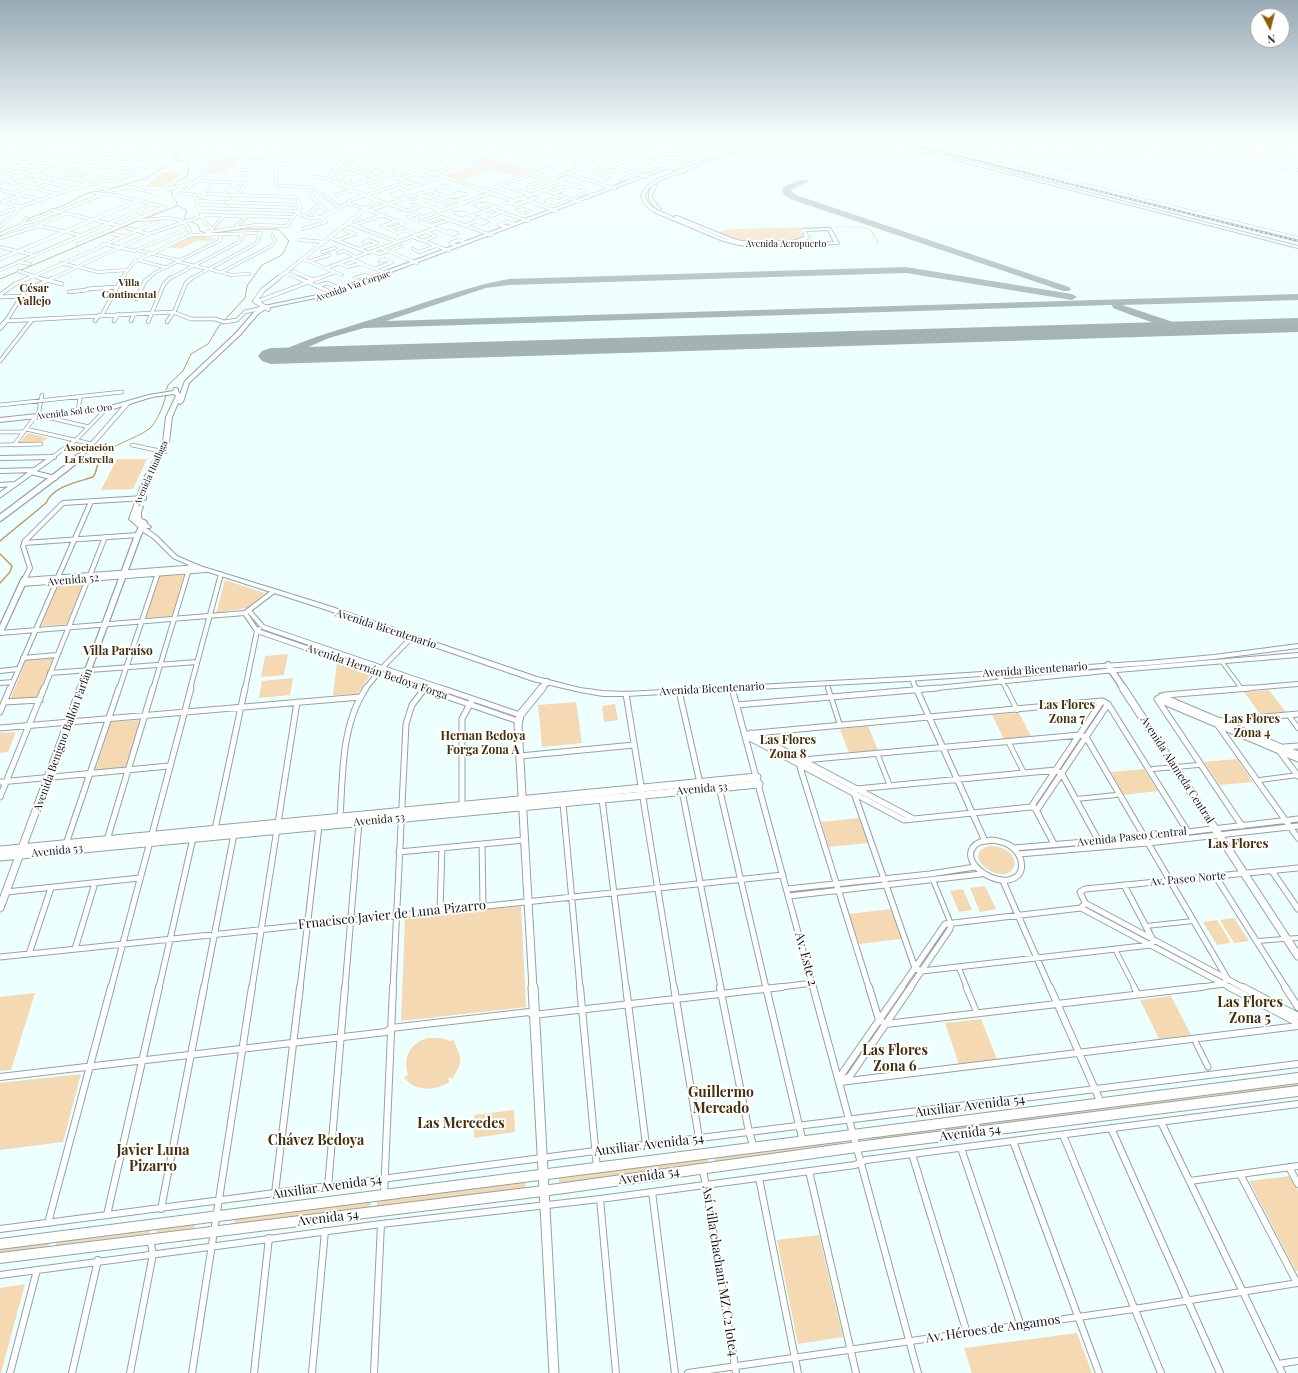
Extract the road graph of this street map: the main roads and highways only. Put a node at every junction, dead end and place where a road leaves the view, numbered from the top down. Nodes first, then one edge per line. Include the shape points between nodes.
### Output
1 (572, 204) edge
2 (646, 204) edge
3 (653, 204) edge
4 (1133, 204) edge
5 (673, 217) junction
6 (527, 221) junction
7 (488, 235) junction
8 (1298, 246) edge
9 (448, 251) junction
10 (386, 274) junction
11 (332, 294) junction
12 (260, 311) joint
13 (195, 374) junction
14 (184, 390) junction
15 (175, 391) junction
16 (0, 420) edge
17 (163, 452) junction
18 (142, 525) joint
19 (1297, 647) edge
20 (1298, 1078) edge
21 (1298, 1091) edge
22 (0, 1244) edge
23 (0, 1258) edge

1 - 6 main road, Avenida Vía Corpac
2 - 5 main road, Avenida Aeropuerto via 662,214
3 - 5 main road, Avenida Aeropuerto
4 - 8 main road
5 - 5 main road, Avenida Aeropuerto via 741,242 802,241 806,238 803,230 829,228 837,243 759,246 739,244
6 - 7 main road, Avenida Vía Corpac
6 - 7 main road, Avenida Vía Corpac
7 - 9 main road, Avenida Vía Corpac
7 - 9 main road, Avenida Vía Corpac
9 - 10 main road, Avenida Vía Corpac
10 - 11 main road, Avenida Vía Corpac
10 - 11 main road, Avenida Vía Corpac
11 - 12 main road, Avenida Vía Corpac
12 - 13 main road, Avenida Huallaga
13 - 14 main road, Avenida Huallaga via 187,382
13 - 15 main road, Avenida Huallaga
14 - 15 main road, Avenida Sol de Oro
14 - 17 main road, Avenida Huallaga via 173,416 171,439
15 - 16 main road, Avenida Sol de Oro via 149,395 127,404 107,408
15 - 17 main road, Avenida Huallaga via 179,396 169,417
17 - 18 main road, Avenida Huallaga via 142,498 138,515
18 - 19 main road, Avenida Bicentenario via 175,558 189,568 198,567 547,682 588,692 626,694 1110,667
20 - 22 main road, Avenida 54
21 - 23 main road, Avenida 54 via 857,1147 544,1191

